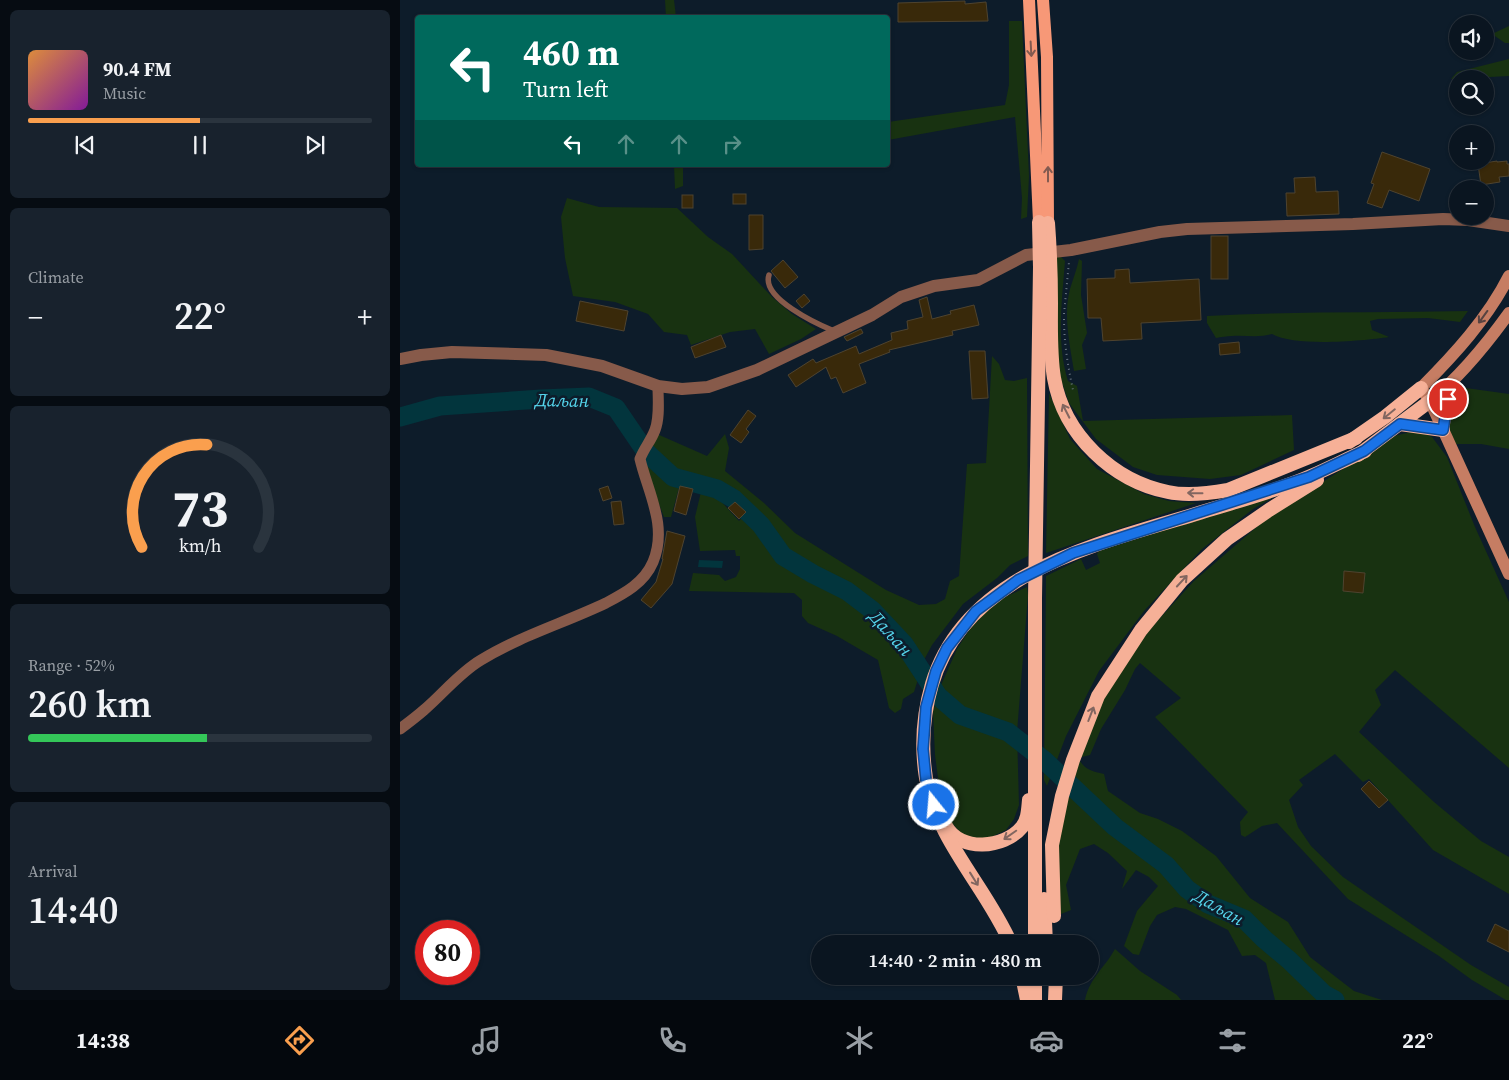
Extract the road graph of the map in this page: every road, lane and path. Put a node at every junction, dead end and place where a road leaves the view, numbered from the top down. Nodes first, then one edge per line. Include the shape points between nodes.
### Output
1 (1029, 0) edge
2 (1043, 0) edge
3 (1044, 223) junction
4 (1509, 226) edge
5 (1071, 250) junction
6 (1046, 267) junction
7 (769, 275) dead end
8 (1509, 276) edge
9 (1509, 313) edge
10 (836, 332) junction
11 (400, 359) edge
12 (1451, 384) junction
13 (658, 386) junction
14 (1421, 388) junction
15 (1073, 390) dead end
16 (1430, 401) junction
17 (1400, 424) junction
18 (1443, 430) junction
19 (1356, 438) junction
20 (1364, 451) junction
21 (1146, 529) junction
22 (1509, 574) edge
23 (1035, 728) junction
24 (400, 729) edge
25 (1036, 775) junction
26 (934, 805) junction
27 (1007, 935) edge
28 (1035, 935) edge
29 (1046, 935) edge
30 (1055, 935) edge
31 (1024, 985) edge
32 (1035, 985) edge
33 (1047, 985) edge
34 (1056, 985) edge
35 (1027, 1000) edge
36 (1035, 1000) edge
37 (1047, 1000) edge
38 (1055, 1000) edge

1 -> 3 main road
3 -> 2 main road via 1047,57
3 - 6 highway
4 - 5 street via 1443,219 1187,229
5 - 10 street via 1026,255 978,280 934,286 901,296 872,315
5 - 15 path via 1064,335
19 -> 6 highway via 1245,483 1211,493 1169,493 1132,480 1106,464 1084,443 1063,409 1054,380
6 - 23 highway
6 - 23 highway via 1035,598
7 - 10 lane via 769,287 798,314
8 -> 14 main road via 1466,340
9 - 12 main road
10 - 13 street via 757,370 708,387 682,389
11 - 13 street via 452,352 546,355 602,366
12 - 16 main road
12 - 18 main road
13 - 24 street via 657,417 640,459 660,526 654,561 646,574 636,586 611,600 479,661
14 - 16 main road
14 -> 19 highway
16 - 17 highway
16 - 18 main road
17 - 18 highway
17 - 20 highway
18 - 22 main road
19 - 21 highway via 1310,464
20 - 21 highway via 1309,477
30 -> 20 highway via 1052,845 1073,760 1098,696 1141,630 1182,580 1234,534
21 - 26 highway via 1073,553 1018,580 976,611 947,648 936,671 926,707 923,749 926,780
23 - 25 highway
25 -> 26 highway via 1028,813 1021,827 1005,839 989,845 966,843 950,833
25 - 28 highway
25 - 29 highway
26 -> 27 highway via 945,835
31 - 35 highway
32 - 36 highway
33 - 37 highway
34 - 38 highway

